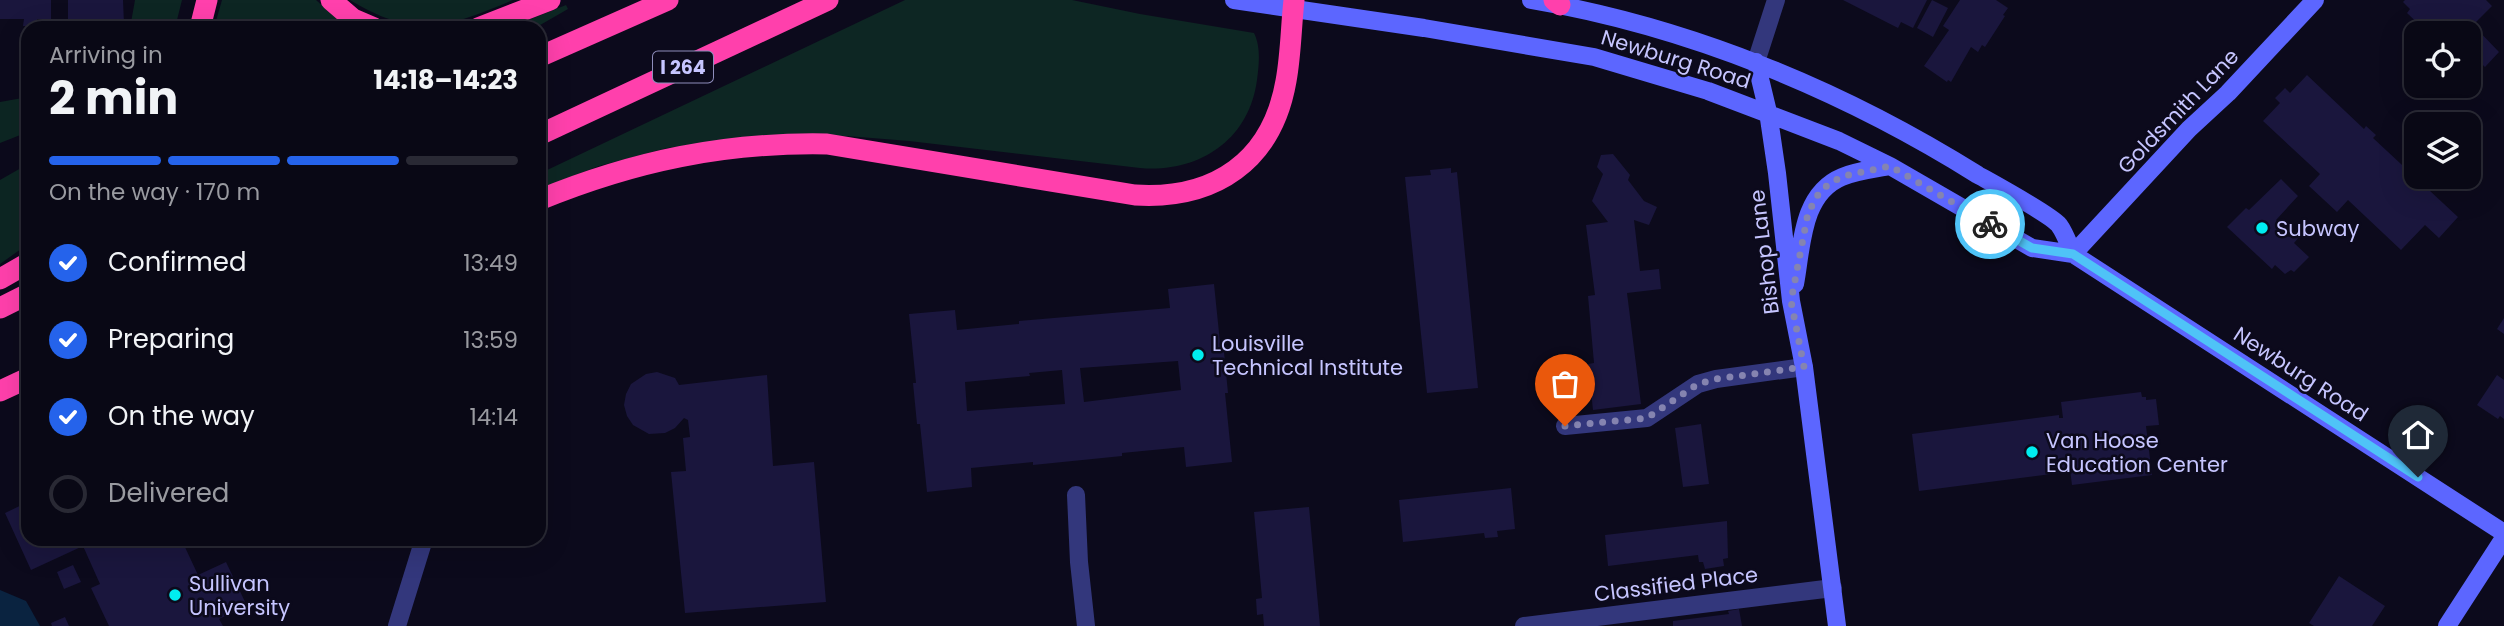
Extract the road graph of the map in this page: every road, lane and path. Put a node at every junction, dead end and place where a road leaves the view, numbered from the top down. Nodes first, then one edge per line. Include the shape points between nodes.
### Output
1 (207, 0) edge
2 (331, 0) edge
3 (550, 0) edge
4 (668, 0) edge
5 (828, 0) edge
6 (1234, 0) edge
7 (1531, 0) edge
8 (1776, 0) edge
9 (2315, 0) edge
10 (1557, 2) edge
11 (1294, 5) edge
12 (202, 21) edge
13 (358, 21) edge
14 (496, 21) edge
15 (546, 54) edge
16 (1756, 62) junction
17 (1768, 112) junction
18 (546, 132) edge
19 (1890, 166) junction
20 (546, 197) edge
21 (2073, 254) junction
22 (21, 267) edge
23 (0, 279) edge
24 (21, 298) edge
25 (1791, 301) junction
26 (0, 308) edge
27 (1804, 367) junction
28 (21, 381) edge
29 (0, 391) edge
30 (1565, 426) dead end
31 (1076, 495) dead end
32 (2504, 536) edge
33 (422, 546) edge
34 (1833, 588) junction
35 (397, 626) edge
36 (1086, 626) edge
37 (1524, 626) edge
38 (1838, 626) edge
39 (2447, 626) edge

1 - 12 highway
2 - 13 highway
3 - 14 highway
4 - 15 highway
5 - 18 highway, I 264
6 - 11 main road, Newburg Road
7 - 10 main road, Newburg Road
8 - 16 street
9 - 21 main road, Goldsmith Lane
10 - 16 main road, Newburg Road
11 - 17 main road, Newburg Road via 1594,57
11 - 20 highway via 1286,82 1277,115 1256,152 1222,179 1187,193 1135,195 827,144 782,143 658,160
16 - 17 main road, Bishop Lane
16 - 21 main road, Newburg Road via 1860,107 1943,153 2058,224
17 - 19 main road, Newburg Road
17 - 25 main road, Bishop Lane
19 - 21 main road, Newburg Road via 2032,248
19 - 25 main road via 1844,176 1820,191 1808,213
21 - 32 main road, Newburg Road
22 - 23 highway
24 - 26 highway
25 - 27 main road, Bishop Lane
27 - 30 street via 1698,384 1647,418
27 - 34 main road, Bishop Lane
28 - 29 highway
31 - 36 street
32 - 39 main road
33 - 35 street
34 - 37 street, Classified Place
34 - 38 main road, Bishop Lane

